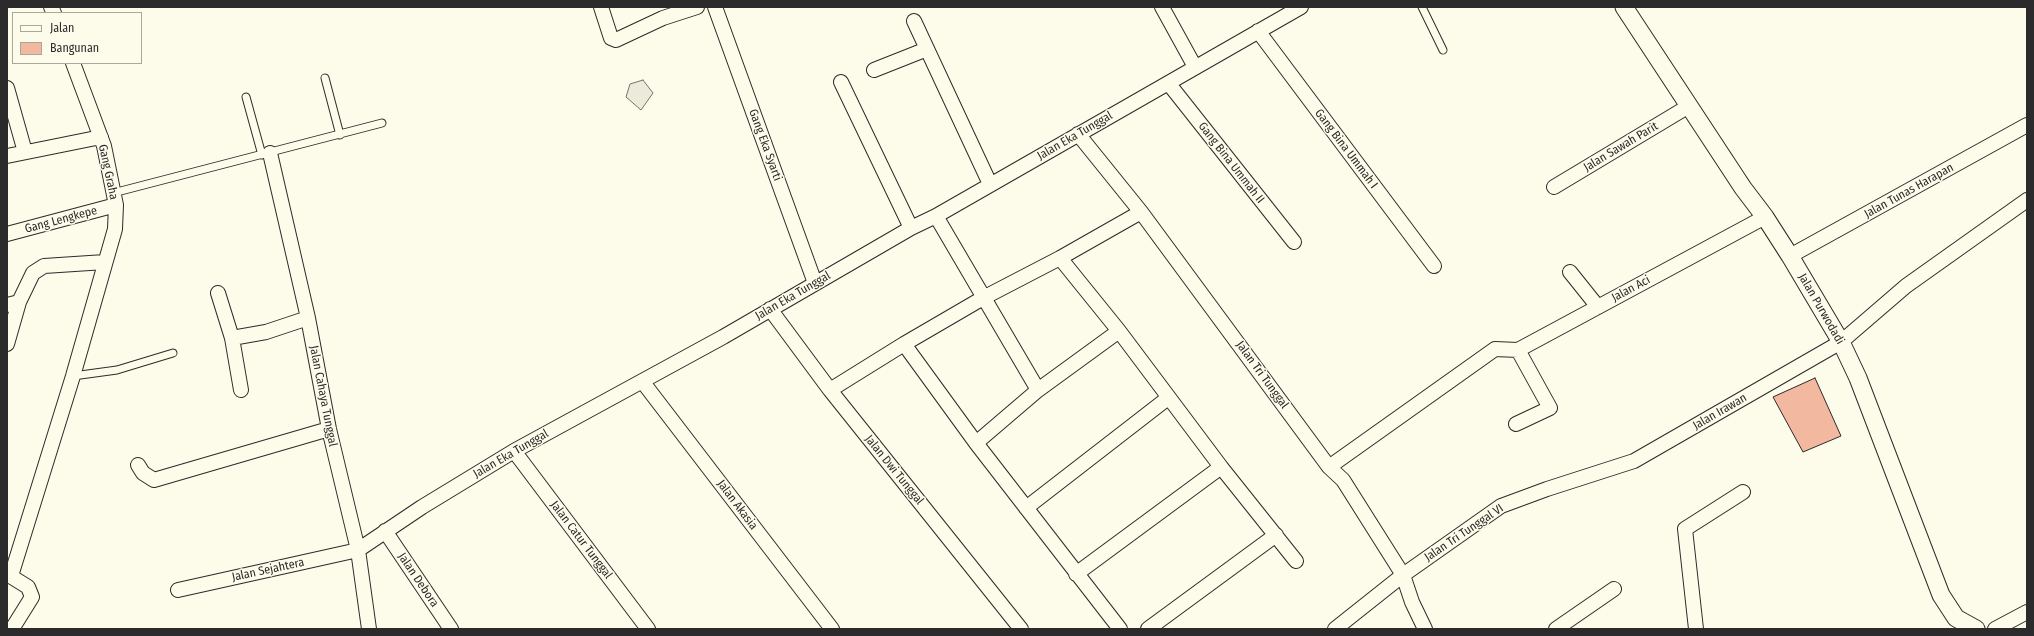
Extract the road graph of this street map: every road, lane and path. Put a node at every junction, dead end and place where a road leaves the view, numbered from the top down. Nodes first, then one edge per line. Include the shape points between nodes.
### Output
1 (601, 7) edge
2 (697, 7) edge
3 (715, 7) edge
4 (1162, 7) edge
5 (1301, 7) edge
6 (1422, 7) edge
7 (1624, 7) edge
8 (662, 13) edge
9 (914, 21) dead end
10 (1258, 31) junction
11 (927, 49) junction
12 (1443, 50) dead end
13 (72, 64) edge
14 (1195, 67) junction
15 (874, 70) dead end
16 (325, 78) dead end
17 (841, 82) dead end
18 (1169, 84) junction
19 (7, 88) edge
20 (246, 97) dead end
21 (1689, 106) junction
22 (382, 123) dead end
23 (2027, 125) edge
24 (12, 127) edge
25 (1078, 134) junction
26 (340, 135) junction
27 (101, 138) junction
28 (25, 152) junction
29 (266, 154) junction
30 (7, 156) edge
31 (990, 184) junction
32 (1554, 187) dead end
33 (114, 199) junction
34 (2027, 200) edge
35 (1141, 212) junction
36 (936, 216) junction
37 (1765, 217) junction
38 (911, 228) junction
39 (7, 234) edge
40 (1294, 242) dead end
41 (1790, 256) junction
42 (1060, 258) junction
43 (105, 262) junction
44 (1434, 266) dead end
45 (1570, 272) dead end
46 (815, 283) junction
47 (218, 292) dead end
48 (983, 298) junction
49 (13, 303) edge
50 (1598, 307) junction
51 (770, 309) junction
52 (308, 318) junction
53 (1119, 331) junction
54 (232, 338) junction
55 (1841, 342) junction
56 (7, 344) edge
57 (904, 344) junction
58 (1518, 350) junction
59 (173, 353) dead end
60 (73, 376) junction
61 (642, 381) junction
62 (241, 390) dead end
63 (830, 390) junction
64 (1038, 390) junction
65 (1168, 398) junction
66 (1516, 424) dead end
67 (329, 429) junction
68 (976, 443) junction
69 (514, 451) junction
70 (138, 465) dead end
71 (1221, 467) junction
72 (1329, 467) junction
73 (1596, 475) joint
74 (1743, 492) dead end
75 (1026, 508) junction
76 (385, 531) junction
77 (1276, 535) junction
78 (358, 550) junction
79 (1296, 561) dead end
80 (1076, 574) junction
81 (9, 575) edge
82 (1403, 575) junction
83 (1614, 589) dead end
84 (178, 590) dead end
85 (2027, 612) edge
86 (12, 629) edge
87 (369, 629) edge
88 (451, 629) edge
89 (648, 629) edge
90 (832, 629) edge
91 (1021, 629) edge
92 (1120, 629) edge
93 (1148, 629) edge
94 (1335, 629) edge
95 (1425, 629) edge
96 (1556, 629) edge
97 (1696, 629) edge
98 (1975, 629) edge
99 (1995, 629) edge

1 - 8 street via 611,38 616,40
2 - 8 street
3 - 46 street, Gang Eka Syarti
4 - 14 street
5 - 10 street, Jalan Eka Tunggal
6 - 12 lane
7 - 21 street, Jalan Purwodadi
9 - 11 street
10 - 14 street, Jalan Eka Tunggal
10 - 44 street, Gang Bina Ummah I
11 - 15 street
11 - 31 street
13 - 27 street, Gang Graha
14 - 18 street, Jalan Eka Tunggal
16 - 26 lane
17 - 38 street
18 - 25 street, Jalan Eka Tunggal
18 - 40 street, Gang Bina Ummah II
19 - 24 street
20 - 29 lane
21 - 32 street, Jalan Sawah Parit
21 - 37 street, Jalan Purwodadi
22 - 26 lane
23 - 41 street, Jalan Tunas Harapan
24 - 28 street
25 - 31 street, Jalan Eka Tunggal
25 - 35 street, Jalan Tri Tunggal
26 - 29 lane
27 - 28 street
27 - 33 street, Gang Graha
28 - 30 street
29 - 33 lane
29 - 52 street, Jalan Cahaya Tunggal
31 - 36 street, Jalan Eka Tunggal
33 - 39 street, Gang Lengkepe
33 - 43 street, Gang Graha via 115,229
34 - 55 street, Jalan Irawan via 1906,286
35 - 42 street
35 - 72 street, Jalan Tri Tunggal
36 - 38 street, Jalan Eka Tunggal
36 - 48 street
37 - 41 street, Jalan Purwodadi
37 - 50 street, Jalan Aci
38 - 46 street, Jalan Eka Tunggal
41 - 55 street, Jalan Purwodadi
42 - 48 street
42 - 53 street
43 - 49 street via 44,266 33,273
43 - 60 street, Gang Graha
45 - 50 street
46 - 51 street, Jalan Eka Tunggal
47 - 54 street
48 - 57 street
48 - 64 street
49 - 56 street
50 - 58 street, Jalan Aci
51 - 61 street, Jalan Eka Tunggal
51 - 63 street, Jalan Dwi Tunggal
52 - 54 street via 266,332
52 - 67 street, Jalan Cahaya Tunggal
53 - 64 street
53 - 65 street
54 - 62 street
55 - 73 street, Jalan Irawan via 1634,461
55 - 98 street, Jalan Purwodadi via 1858,378 1941,595 1956,618
57 - 63 street
57 - 68 street
58 - 66 street via 1550,408
58 - 72 street via 1495,349
59 - 60 lane via 117,370
60 - 81 street, Gang Graha
61 - 69 street, Jalan Eka Tunggal
61 - 90 street, Jalan Akasia
63 - 91 street, Jalan Dwi Tunggal
64 - 68 street
65 - 71 street
65 - 75 street
67 - 70 street via 154,480 143,473
67 - 78 street, Jalan Cahaya Tunggal
68 - 75 street
69 - 76 street, Jalan Eka Tunggal
69 - 89 street, Jalan Catur Tunggal
71 - 77 street
71 - 80 street
72 - 82 street, Jalan Tri Tunggal via 1343,480
73 - 82 street, Jalan Tri Tunggal VI via 1501,506
74 - 97 street via 1685,529
75 - 80 street
76 - 78 street, Jalan Eka Tunggal
76 - 88 street, Jalan Debora
77 - 79 street
77 - 93 street
78 - 84 street, Jalan Sejahtera
78 - 87 street
80 - 92 street
81 - 86 street via 28,587 32,597
82 - 94 street, Jalan Tri Tunggal VI
82 - 95 street, Jalan Tri Tunggal
83 - 96 street
85 - 99 street

